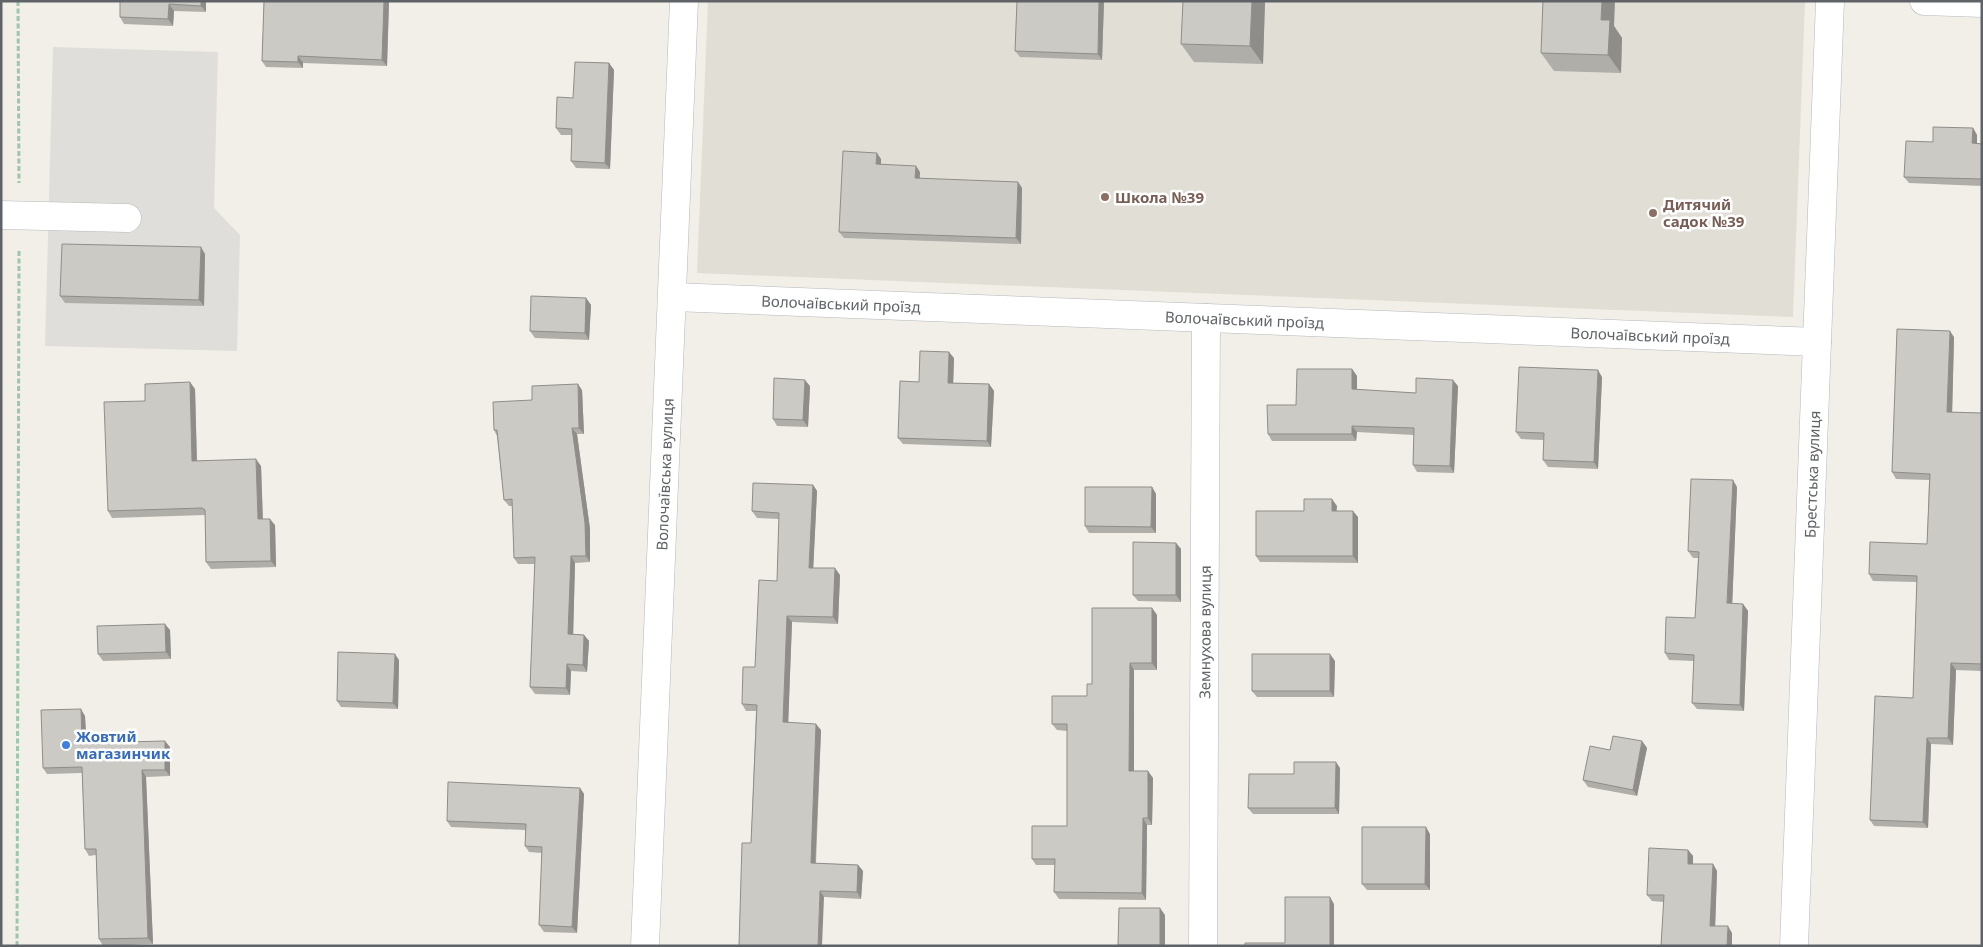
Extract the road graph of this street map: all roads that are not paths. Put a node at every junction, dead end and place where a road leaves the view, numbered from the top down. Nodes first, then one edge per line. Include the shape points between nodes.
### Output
1 (684, 1) edge
2 (1830, 1) edge
3 (1924, 1) edge
4 (1982, 3) edge
5 (10, 215) edge
6 (127, 218) dead end
7 (673, 297) junction
8 (1206, 318) junction
9 (1817, 342) junction
10 (645, 946) edge
11 (1203, 946) edge
12 (1794, 946) edge

1 - 7 street, Волочаївська вулиця
2 - 9 street, Брестська вулиця
3 - 4 street
5 - 6 street
7 - 8 street, Волочаївський проїзд
7 - 10 street, Волочаївська вулиця
8 - 9 street, Волочаївський проїзд
8 - 11 street, Земнухова вулиця
9 - 12 street, Брестська вулиця

